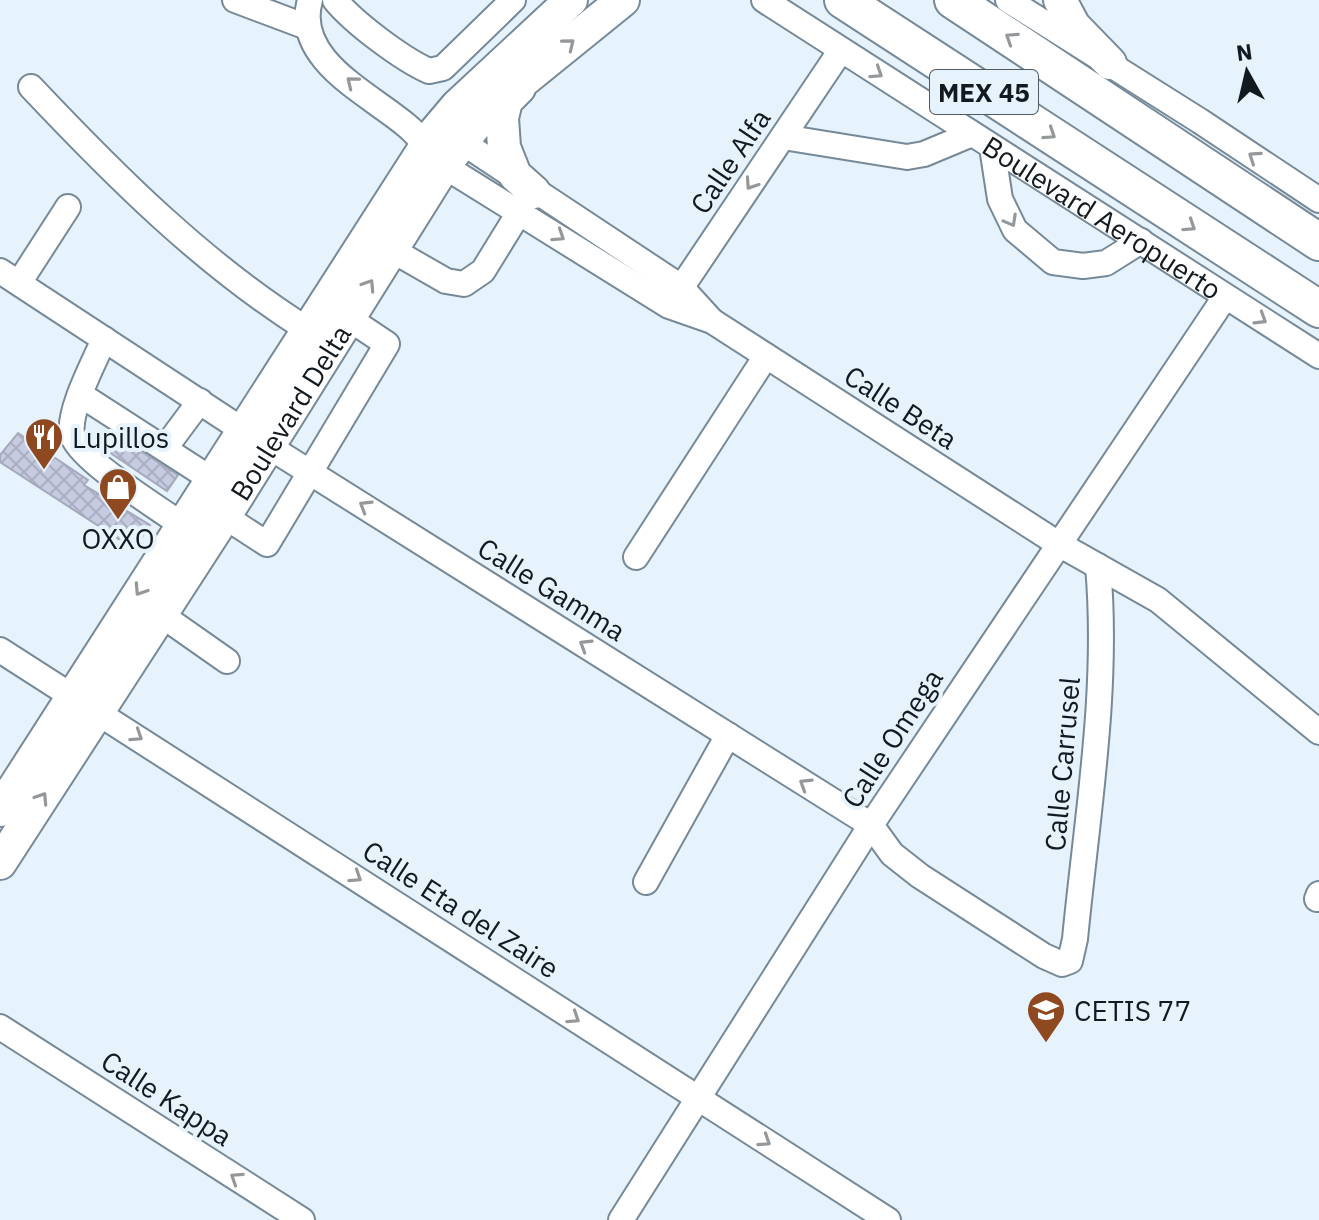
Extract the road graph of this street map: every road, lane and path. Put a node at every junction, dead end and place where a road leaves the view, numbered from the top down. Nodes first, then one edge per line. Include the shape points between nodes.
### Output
1 (310, 0) edge
2 (513, 0) edge
3 (571, 0) edge
4 (623, 0) edge
5 (843, 0) edge
6 (953, 0) edge
7 (1008, 0) edge
8 (1060, 0) edge
9 (250, 3) edge
10 (772, 3) edge
11 (344, 4) edge
12 (307, 27) junction
13 (841, 50) junction
14 (1110, 63) junction
15 (527, 78) junction
16 (31, 87) dead end
17 (783, 137) junction
18 (982, 140) junction
19 (435, 143) junction
20 (1319, 200) edge
21 (527, 202) junction
22 (68, 207) dead end
23 (1141, 241) junction
24 (1319, 242) edge
25 (392, 250) junction
26 (10, 277) edge
27 (675, 296) junction
28 (1225, 297) junction
29 (1319, 309) edge
30 (348, 318) junction
31 (308, 330) junction
32 (104, 339) junction
33 (766, 356) junction
34 (1319, 356) edge
35 (81, 395) junction
36 (200, 401) junction
37 (256, 438) junction
38 (165, 448) junction
39 (311, 472) junction
40 (211, 479) junction
41 (224, 516) junction
42 (182, 525) junction
43 (1057, 543) junction
44 (636, 557) dead end
45 (1098, 566) junction
46 (160, 614) junction
47 (0, 650) edge
48 (227, 661) dead end
49 (85, 703) junction
50 (1319, 732) edge
51 (728, 735) junction
52 (0, 810) edge
53 (871, 825) junction
54 (0, 863) edge
55 (646, 882) dead end
56 (1065, 964) joint
57 (0, 1027) edge
58 (700, 1099) junction
59 (302, 1220) edge
60 (621, 1220) edge
61 (888, 1220) edge

1 - 12 street
2 - 11 street via 437,71 411,61
3 - 19 main road, Boulevard Delta via 457,106
15 -> 4 main road, Boulevard Delta
5 -> 29 highway, Boulevard Aeropuerto / MEX 45
24 -> 6 highway, MEX 45
7 - 14 street
8 - 14 main road via 1074,26
9 - 12 street
10 - 13 street, Boulevard Aeropuerto
19 -> 12 street, Calle Beta via 320,54
13 - 17 street, Calle Alfa
13 -> 18 street, Boulevard Aeropuerto
20 -> 14 street
15 - 19 main road, Boulevard Delta
15 - 21 main road via 506,101 502,134 507,161
16 - 31 street via 160,215
17 - 18 street via 907,157
17 -> 27 street, Calle Alfa
18 - 23 street, Boulevard Aeropuerto
18 -> 23 street via 1015,230 1053,262 1106,263
19 - 21 street, Calle Beta
19 - 25 main road, Boulevard Delta
19 - 31 main road, Boulevard Delta
21 - 25 street via 483,271 464,284 446,281
21 - 27 street, Calle Beta
22 - 26 street
23 - 28 street, Boulevard Aeropuerto
30 -> 25 main road, Boulevard Delta
26 - 32 street, Calle Gamma
27 - 33 street, Calle Beta
28 -> 34 street, Boulevard Aeropuerto
28 - 43 street, Calle Omega
30 - 37 main road, Boulevard Delta
30 - 39 street via 387,344
31 - 37 main road, Boulevard Delta
32 - 35 street
32 - 36 street, Calle Gamma
33 - 43 street, Calle Beta
33 - 44 street
35 - 38 street
35 - 42 street via 72,433 82,452
36 - 37 street, Calle Gamma
36 - 38 street
37 - 39 street, Calle Gamma
37 - 40 main road, Boulevard Delta
37 - 41 main road, Boulevard Delta
38 - 40 street
39 - 41 street via 267,544
51 -> 39 street, Calle Gamma
40 - 42 main road, Boulevard Delta
41 - 46 main road, Boulevard Delta
42 -> 49 main road, Boulevard Delta
43 - 45 street, Calle Beta
43 - 53 street, Calle Omega
45 - 50 street, Calle Beta via 1167,607
45 - 56 street, Calle Carrusel via 1100,697 1075,939
46 - 48 street
46 - 49 main road, Boulevard Delta
47 - 49 street, Calle Eta del Zaire
49 - 52 main road, Boulevard Delta
54 -> 49 main road, Boulevard Delta
49 -> 58 street, Calle Eta del Zaire
53 -> 51 street, Calle Gamma
51 - 55 street
53 - 56 street, Calle Gamma via 892,854 920,876 1044,956
53 - 58 street, Calle Omega
59 -> 57 street, Calle Kappa
58 - 60 street, Calle Omega
58 -> 61 street, Calle Eta del Zaire

